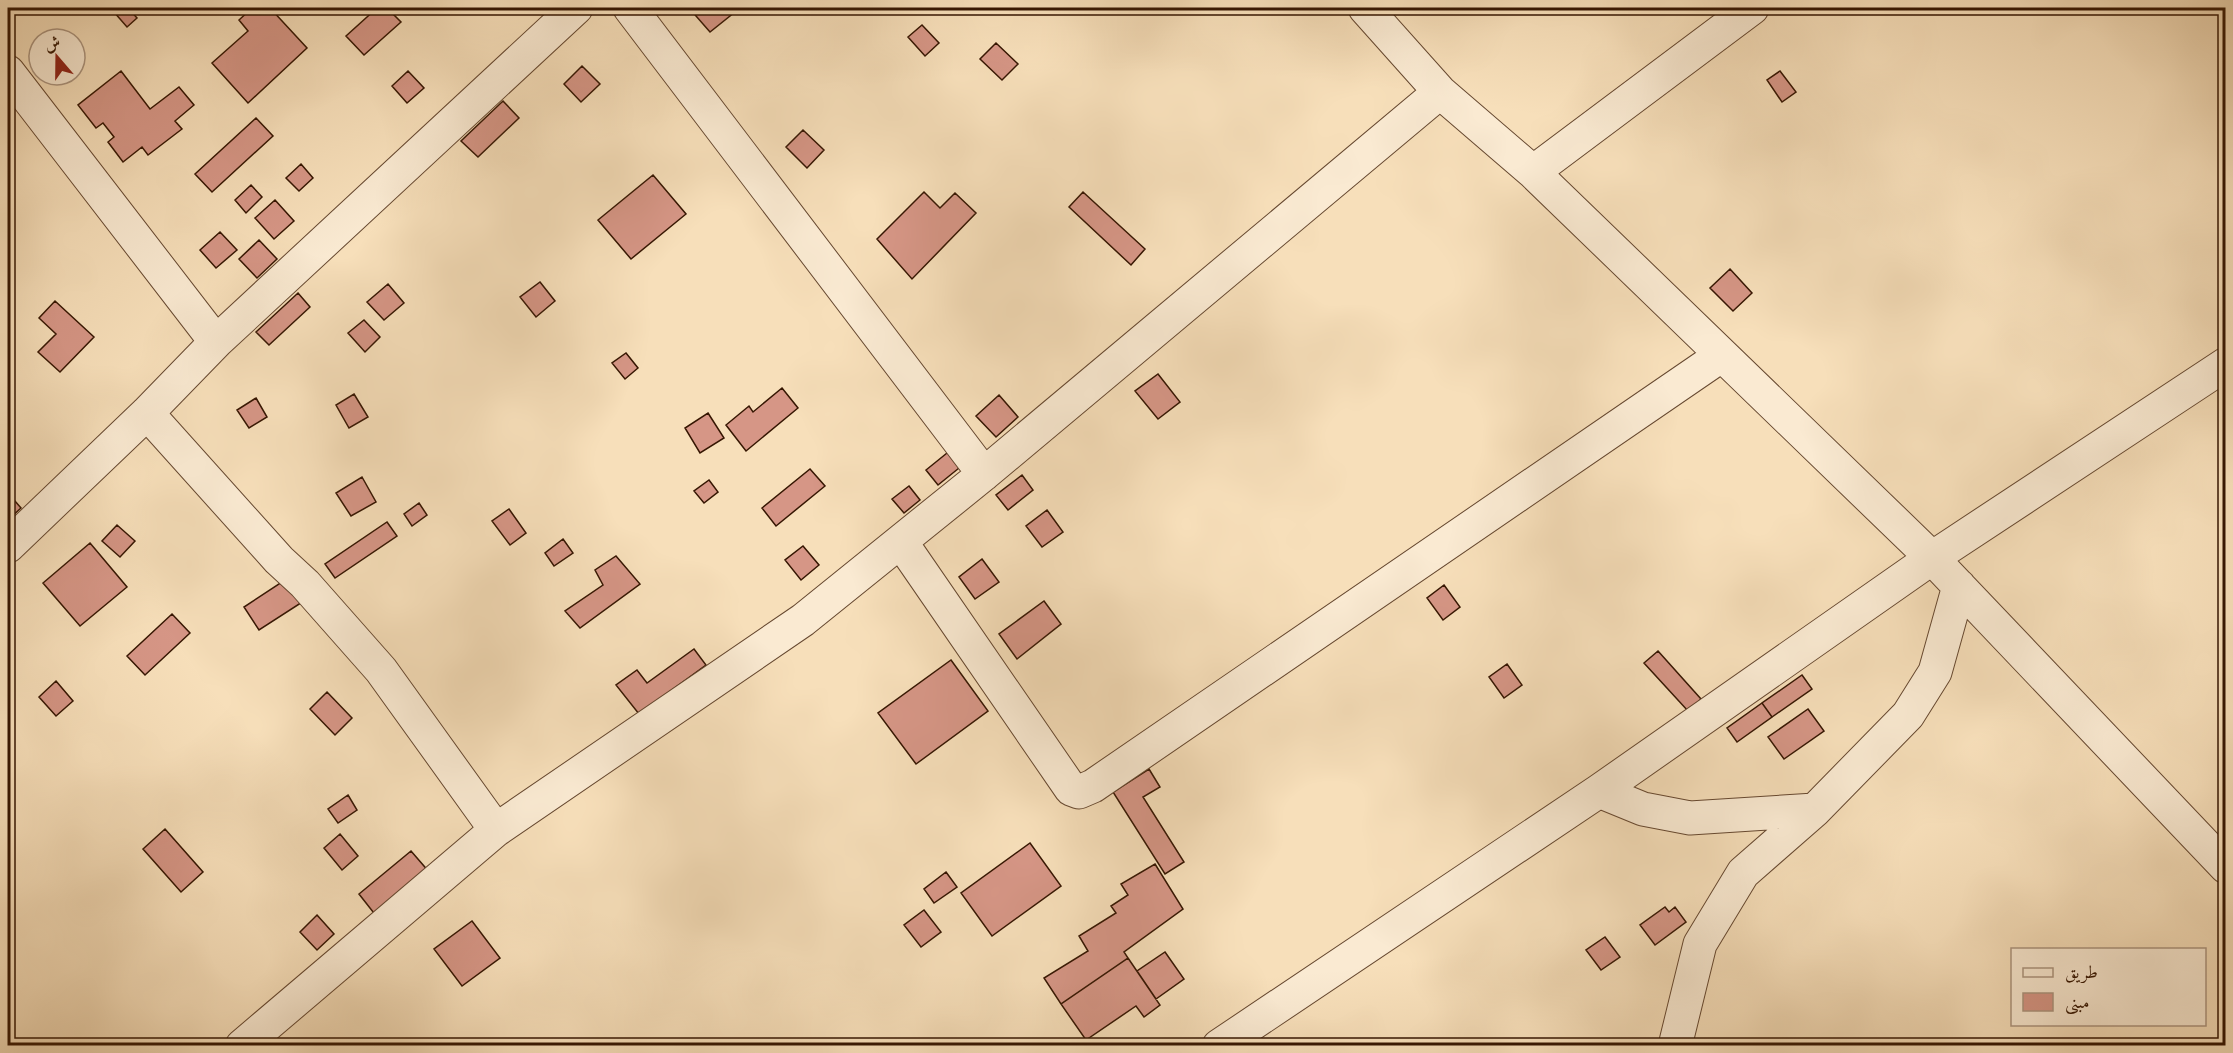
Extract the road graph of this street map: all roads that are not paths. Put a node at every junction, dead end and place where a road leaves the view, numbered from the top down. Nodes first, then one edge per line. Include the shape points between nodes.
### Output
1 (576, 8) edge
2 (630, 8) edge
3 (1365, 8) edge
4 (1752, 8) edge
5 (8, 72) edge
6 (1440, 92) junction
7 (1533, 172) junction
8 (216, 342) junction
9 (1722, 355) junction
10 (2226, 364) edge
11 (147, 413) junction
12 (984, 474) junction
13 (901, 542) junction
14 (8, 546) edge
15 (1932, 558) junction
16 (1959, 586) junction
17 (1599, 791) junction
18 (1815, 810) junction
19 (496, 830) junction
20 (2226, 867) edge
21 (242, 1046) edge
22 (1219, 1046) edge
23 (1675, 1046) edge

1 - 8 street
2 - 12 street
3 - 6 street
4 - 7 street
5 - 8 street
6 - 7 street
6 - 12 street
7 - 9 street
8 - 11 street
9 - 13 street via 1079,792 1071,789
9 - 15 street
10 - 15 street
11 - 14 street
11 - 19 street via 381,670
12 - 13 street
13 - 19 street via 803,620
15 - 16 street
15 - 17 street
16 - 18 street via 1935,672 1908,715
16 - 20 street
17 - 18 street via 1643,809 1690,818
17 - 22 street
18 - 23 street via 1743,873 1700,944
19 - 21 street

